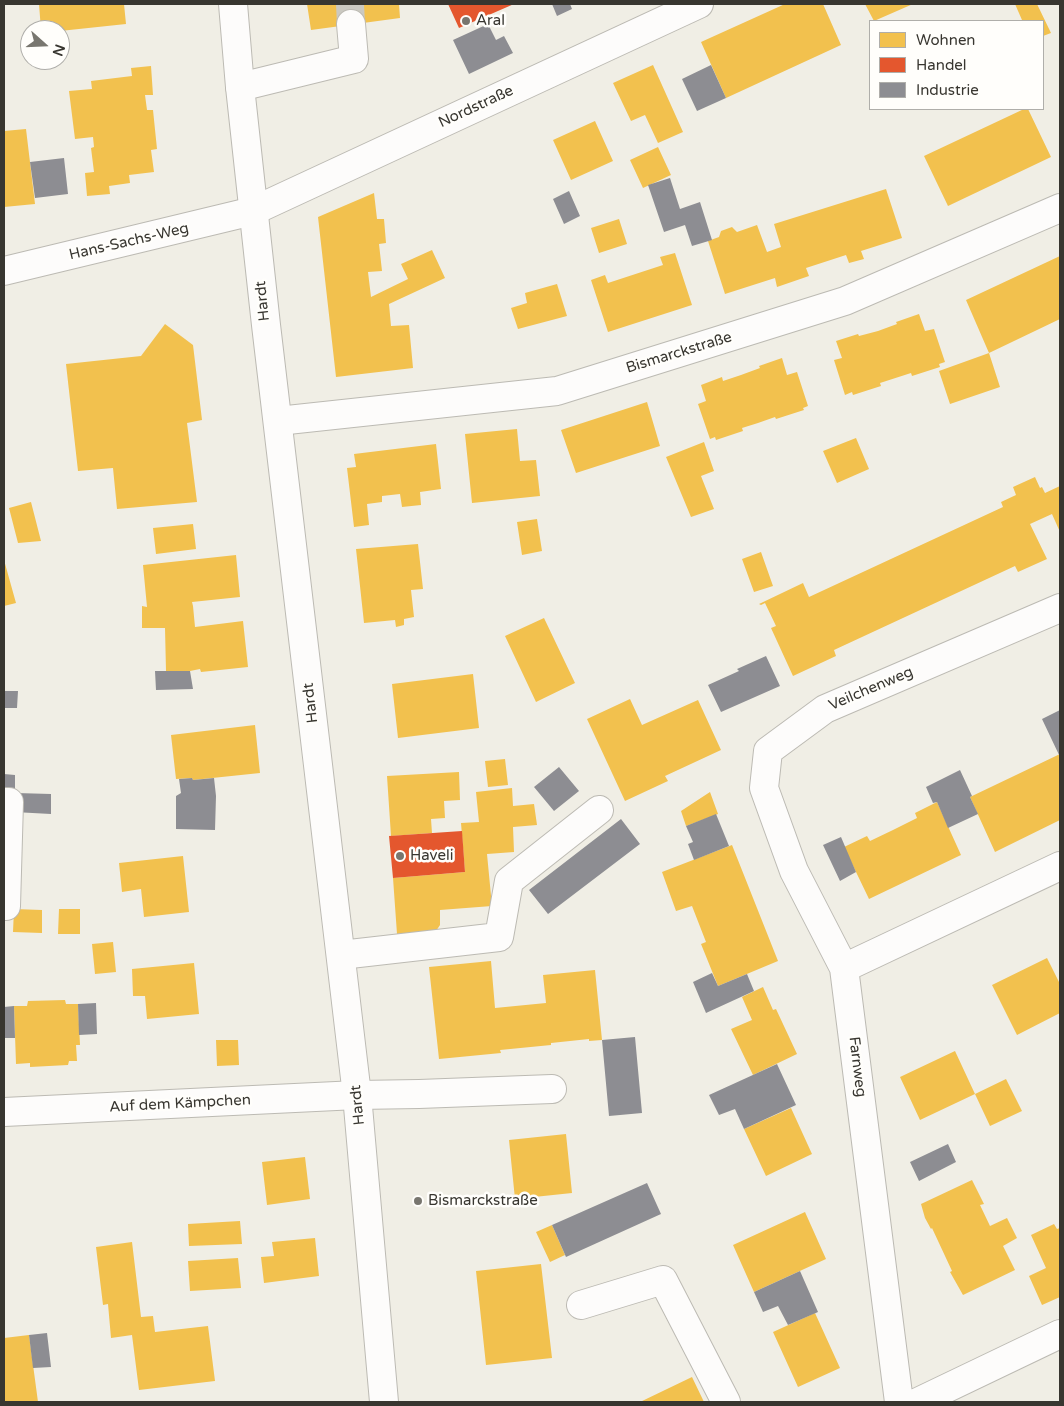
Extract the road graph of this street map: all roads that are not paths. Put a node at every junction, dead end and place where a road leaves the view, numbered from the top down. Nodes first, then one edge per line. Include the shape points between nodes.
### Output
1 (233, 4) edge
2 (699, 4) edge
3 (351, 24) tunnel mouth
4 (240, 87) junction
5 (1060, 208) edge
6 (253, 211) junction
7 (4, 271) edge
8 (278, 421) junction
9 (1060, 608) edge
10 (4, 802) edge
11 (599, 810) dead end
12 (1060, 866) edge
13 (6, 906) dead end
14 (341, 955) junction
15 (844, 968) junction
16 (552, 1089) dead end
17 (357, 1094) junction
18 (4, 1112) edge
19 (581, 1305) dead end
20 (1060, 1334) edge
21 (384, 1402) edge
22 (726, 1402) edge
23 (899, 1402) edge
24 (918, 1402) edge

1 - 4 street, Hardt
2 - 6 street, Nordstraße
3 - 4 street via 354,58
4 - 6 street, Hardt
5 - 8 street, Bismarckstraße via 846,301 557,391
6 - 7 street, Hans-Sachs-Weg
6 - 8 street, Hardt
8 - 14 street, Hardt
9 - 15 street, Veilchenweg via 824,709 768,751 764,788 794,871
10 - 13 street via 9,802
11 - 14 street via 509,882 499,937
12 - 15 street
14 - 17 street, Hardt
15 - 23 street, Farnweg
16 - 17 street, Auf dem Kämpchen
17 - 18 street, Auf dem Kämpchen
17 - 21 street, Hardt
19 - 22 street via 663,1280
20 - 24 street

